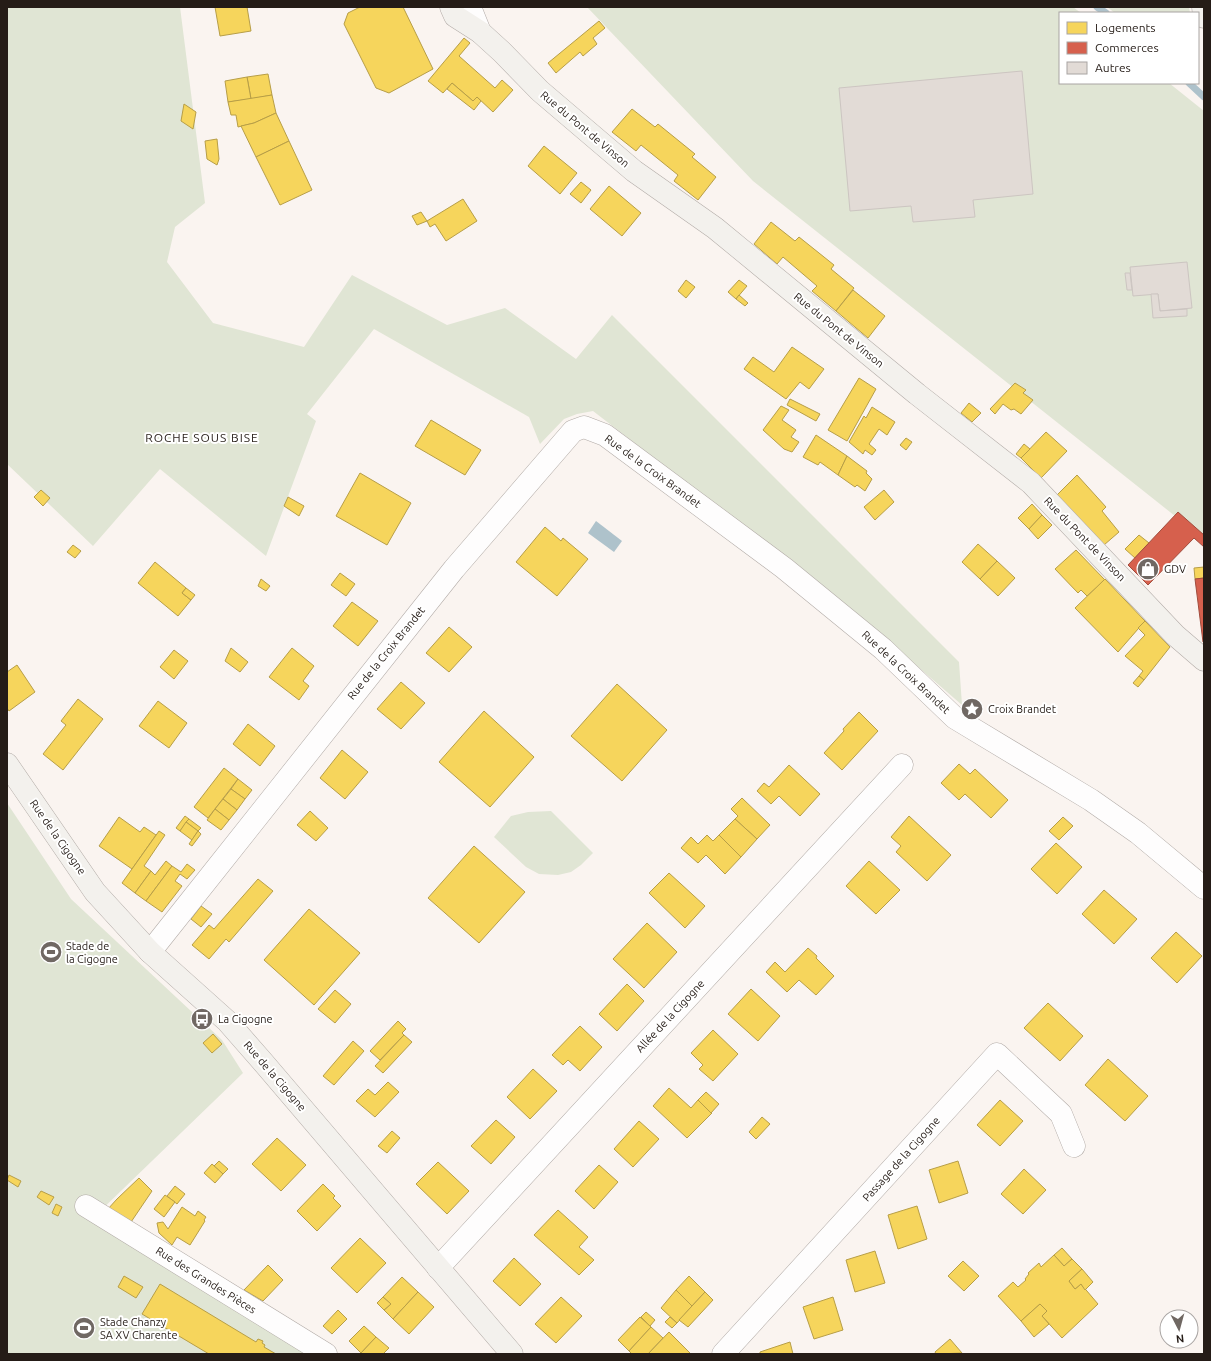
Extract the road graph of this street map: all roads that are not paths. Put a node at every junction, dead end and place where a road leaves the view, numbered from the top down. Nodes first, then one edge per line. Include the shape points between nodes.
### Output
1 (451, 7) edge
2 (470, 7) edge
3 (1203, 7) edge
4 (1204, 17) edge
5 (480, 32) junction
6 (1204, 660) edge
7 (7, 764) edge
8 (902, 764) dead end
9 (1204, 888) edge
10 (150, 952) junction
11 (1074, 1146) dead end
12 (86, 1206) dead end
13 (438, 1268) junction
14 (326, 1354) edge
15 (512, 1354) edge
16 (722, 1354) edge

1 - 5 street via 455,16
2 - 5 street, Rue du Pont de Vinson
3 - 4 street
5 - 6 street, Rue du Pont de Vinson via 540,91 634,170 715,228 917,394 1031,483 1175,635
7 - 10 street, Rue de la Cigogne via 95,892
8 - 13 street, Allée de la Cigogne
9 - 10 street, Rue de la Croix Brandet via 1138,833 1091,800 955,718 883,649 784,568 605,435 584,427 573,431 454,569
10 - 13 street, Rue de la Cigogne via 227,1021
11 - 16 street, Passage de la Cigogne via 1061,1114 997,1054
12 - 14 street, Rue des Grandes Pièces
13 - 15 street, Rue de la Cigogne

